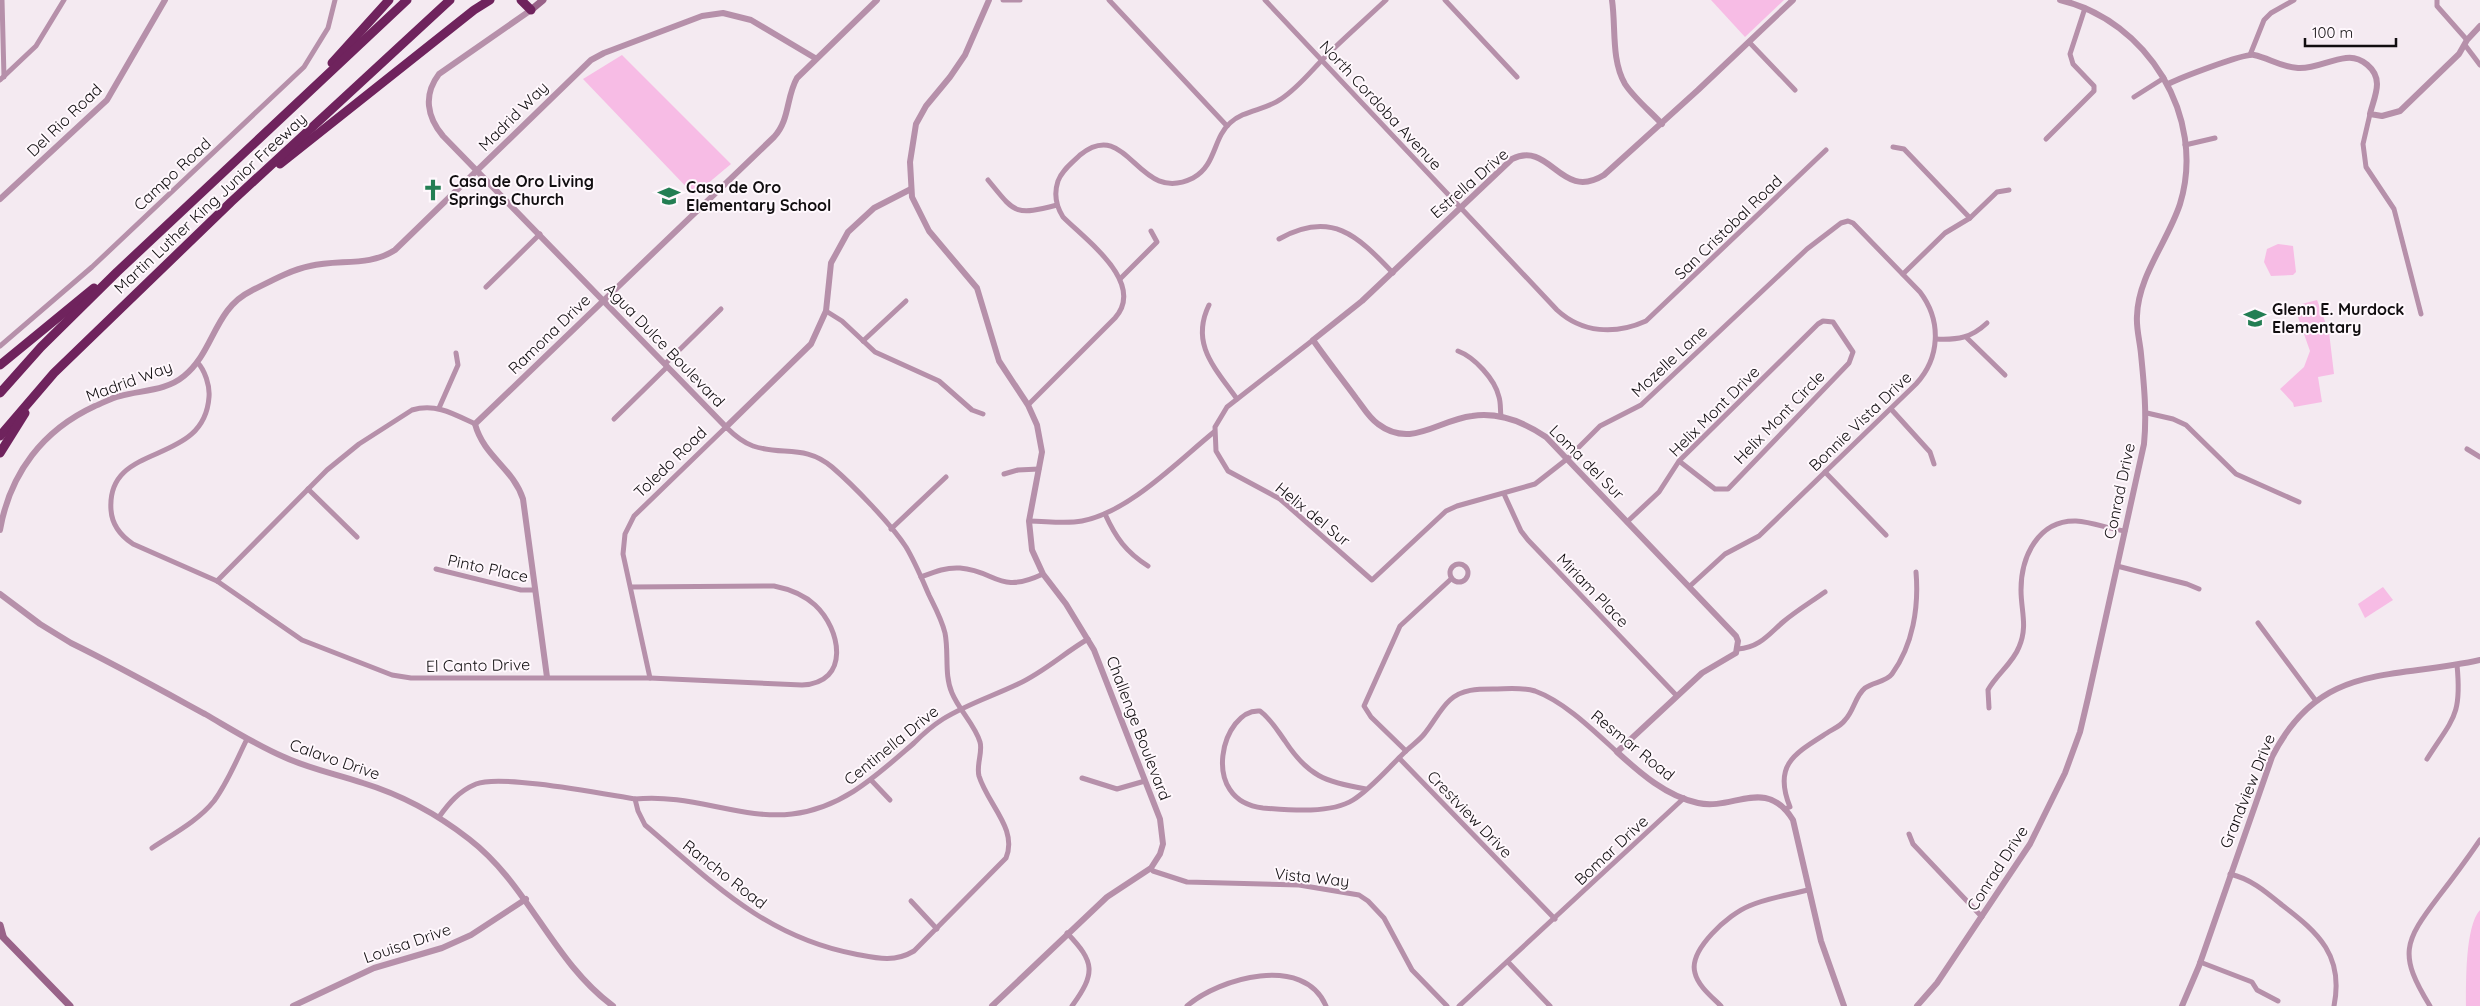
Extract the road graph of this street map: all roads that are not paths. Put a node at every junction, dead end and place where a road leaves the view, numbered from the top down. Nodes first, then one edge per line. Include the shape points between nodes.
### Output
1 (2, 0) edge
2 (64, 0) edge
3 (165, 0) edge
4 (334, 0) edge
5 (389, 0) edge
6 (407, 0) edge
7 (450, 0) edge
8 (490, 0) edge
9 (521, 0) edge
10 (543, 0) edge
11 (877, 0) edge
12 (988, 0) edge
13 (1003, 0) edge
14 (1020, 0) edge
15 (1109, 0) edge
16 (1265, 0) edge
17 (1386, 0) edge
18 (1445, 0) edge
19 (1612, 0) edge
20 (1793, 0) edge
21 (2060, 0) edge
22 (2294, 0) edge
23 (2438, 0) edge
24 (2085, 8) junction
25 (531, 10) junction
26 (2480, 26) edge
27 (1749, 42) junction
28 (2466, 42) junction
29 (2250, 55) junction
30 (815, 58) junction
31 (1322, 60) junction
32 (2480, 65) edge
33 (1516, 77) dead end
34 (2, 79) edge
35 (2166, 81) junction
36 (1795, 90) dead end
37 (2134, 97) dead end
38 (2370, 114) junction
39 (1662, 124) junction
40 (1227, 126) junction
41 (2215, 138) dead end
42 (2046, 139) dead end
43 (2185, 145) junction
44 (1893, 147) dead end
45 (1826, 150) dead end
46 (236, 159) junction
47 (477, 172) junction
48 (988, 180) dead end
49 (911, 189) junction
50 (2009, 190) dead end
51 (0, 199) edge
52 (230, 202) junction
53 (1058, 205) junction
54 (1459, 208) junction
55 (1970, 218) junction
56 (1848, 221) joint
57 (1151, 231) dead end
58 (540, 234) junction
59 (1278, 239) dead end
60 (117, 272) junction
61 (1393, 273) junction
62 (1902, 274) junction
63 (1120, 278) junction
64 (486, 287) dead end
65 (604, 301) junction
66 (906, 301) dead end
67 (1209, 305) dead end
68 (721, 309) dead end
69 (826, 311) junction
70 (2421, 314) dead end
71 (1646, 321) joint
72 (1823, 321) joint
73 (1987, 323) dead end
74 (1936, 338) junction
75 (1967, 338) junction
76 (1313, 340) junction
77 (864, 341) junction
78 (0, 346) edge
79 (1458, 351) dead end
80 (456, 353) dead end
81 (197, 362) junction
82 (0, 365) edge
83 (666, 365) junction
84 (2005, 375) dead end
85 (43, 384) junction
86 (0, 393) edge
87 (1237, 399) junction
88 (1028, 405) junction
89 (439, 408) junction
90 (1892, 409) junction
91 (2147, 413) junction
92 (983, 414) dead end
93 (1501, 416) junction
94 (614, 419) dead end
95 (475, 424) junction
96 (726, 427) junction
97 (1214, 432) junction
98 (0, 436) edge
99 (2467, 449) dead end
100 (0, 453) edge
101 (2480, 456) edge
102 (1567, 459) junction
103 (1679, 461) junction
104 (1934, 464) dead end
105 (1039, 469) junction
106 (1825, 472) junction
107 (1004, 474) dead end
108 (946, 477) dead end
109 (308, 489) junction
110 (1504, 494) junction
111 (2299, 502) dead end
112 (1105, 514) junction
113 (1029, 521) junction
114 (1628, 522) junction
115 (892, 529) junction
116 (0, 530) edge
117 (2125, 531) junction
118 (1886, 535) dead end
119 (357, 537) dead end
120 (1148, 566) dead end
121 (2117, 566) junction
122 (436, 569) dead end
123 (1916, 572) dead end
124 (1043, 574) junction
125 (922, 577) junction
126 (1451, 579) dead end
127 (1372, 580) joint
128 (217, 581) junction
129 (1690, 586) junction
130 (631, 587) junction
131 (2199, 589) dead end
132 (535, 590) junction
133 (1825, 592) dead end
134 (0, 594) edge
135 (2258, 623) dead end
136 (1088, 639) junction
137 (1738, 649) junction
138 (2480, 660) edge
139 (2457, 665) junction
140 (547, 677) junction
141 (650, 678) junction
142 (1676, 695) junction
143 (2316, 701) junction
144 (1990, 708) dead end
145 (960, 709) junction
146 (247, 739) junction
147 (1406, 751) junction
148 (1617, 752) junction
149 (1399, 758) junction
150 (2427, 759) dead end
151 (1082, 778) dead end
152 (871, 780) junction
153 (1145, 781) junction
154 (1366, 789) junction
155 (635, 798) junction
156 (1684, 798) junction
157 (890, 800) dead end
158 (1784, 809) junction
159 (439, 817) junction
160 (1909, 834) dead end
161 (2480, 840) edge
162 (152, 848) dead end
163 (1151, 868) junction
164 (2230, 874) junction
165 (1808, 890) junction
166 (526, 899) junction
167 (911, 901) dead end
168 (1982, 917) junction
169 (1555, 919) junction
170 (0, 925) edge
171 (937, 930) junction
172 (1067, 933) junction
173 (1, 936) edge
174 (1508, 962) junction
175 (2200, 962) junction
176 (2278, 1002) dead end
177 (70, 1006) edge
178 (293, 1006) edge
179 (613, 1006) edge
180 (992, 1006) edge
181 (1072, 1006) edge
182 (1187, 1006) edge
183 (1326, 1006) edge
184 (1447, 1006) edge
185 (1459, 1006) edge
186 (1550, 1006) edge
187 (1721, 1006) edge
188 (1844, 1006) edge
189 (1917, 1006) edge
190 (2182, 1006) edge
191 (2334, 1006) edge
192 (2430, 1006) edge

1 - 34 street
2 - 34 street via 36,46
3 - 51 street, Del Rio Road via 107,100
4 - 78 street, Campo Road via 328,28 304,67 92,267
5 - 46 highway
6 - 46 highway, Martin Luther King Junior Freeway
7 - 52 highway, Martin Luther King Junior Freeway
8 - 52 highway
9 - 25 highway
10 - 25 main road, Agua Dulce Boulevard
11 - 30 street, Ramona Drive
12 - 49 street, Challenge Boulevard via 965,55 916,124 910,162
13 - 14 street
15 - 40 street
16 - 31 street, North Cordoba Avenue
17 - 31 street
18 - 33 street
19 - 39 street via 1621,75 1629,89
20 - 27 street, Estrella Drive
21 - 24 street, Conrad Drive
22 - 29 street via 2264,20
23 - 28 street via 2437,6
24 - 35 street, Conrad Drive via 2120,28 2143,48
24 - 42 street via 2070,54 2073,64 2095,89
25 - 47 street, Agua Dulce Boulevard via 444,70 430,91 429,111 436,127
26 - 28 street
27 - 36 street
27 - 39 street, Estrella Drive
28 - 32 street
28 - 38 street via 2459,54 2400,111 2382,116
29 - 35 street
29 - 38 street via 2297,68 2316,67 2345,58 2364,62 2374,72 2377,86
30 - 47 street, Madrid Way via 744,17 723,13 696,18 590,60
30 - 65 street, Ramona Drive via 793,84 785,119 778,132
31 - 40 street via 1283,98 1266,108 1239,116
31 - 54 street, North Cordoba Avenue
35 - 37 street
35 - 43 street, Conrad Drive via 2183,127
38 - 70 street via 2363,144 2366,167 2394,209
39 - 54 street, Estrella Drive via 1596,179 1574,182 1542,159 1520,156 1509,162
40 - 53 street via 1204,170 1177,183 1150,178 1116,147 1092,148 1074,160 1062,174 1057,188
41 - 43 street
43 - 91 street, Conrad Drive via 2186,176 2180,202 2145,280 2137,316
44 - 55 street via 1904,149
45 - 71 street, San Cristobal Road
46 - 60 highway, Martin Luther King Junior Freeway
47 - 58 street, Agua Dulce Boulevard
47 - 81 street, Madrid Way via 388,254 371,261 309,266 240,298 221,318
48 - 53 street via 1017,210 1029,212
49 - 69 street, Toledo Road via 874,208 844,238 829,270
49 - 88 street, Challenge Boulevard via 929,231 977,288 999,360
50 - 55 street via 1997,192
52 - 85 highway, Martin Luther King Junior Freeway
53 - 63 street via 1063,217
54 - 61 street, Estrella Drive
54 - 71 street, North Cordoba Avenue via 1568,320 1610,330
55 - 62 street via 1945,232
56 - 62 street, Bonnie Vista Drive
56 - 102 street, Mozelle Lane via 1841,223 1792,262 1641,405 1600,426
57 - 63 street via 1157,242
58 - 64 street
58 - 65 street, Agua Dulce Boulevard
59 - 61 street via 1296,229 1312,226 1338,230 1361,241
60 - 82 highway via 60,314
60 - 86 highway, Martin Luther King Junior Freeway via 41,346
61 - 76 street, Estrella Drive
62 - 74 street, Bonnie Vista Drive via 1928,304
63 - 88 street via 1125,300 1119,314
65 - 83 street, Agua Dulce Boulevard
65 - 95 street, Ramona Drive
66 - 77 street
67 - 87 street via 1202,320 1203,342 1208,358
68 - 83 street
69 - 77 street
69 - 96 street, Toledo Road via 811,344
72 - 103 street, Helix Mont Drive
72 - 103 street, Helix Mont Circle via 1833,322 1843,334 1854,352 1849,363 1728,489 1715,489
73 - 75 street
74 - 75 street
74 - 90 street, Bonnie Vista Drive via 1932,360 1925,373
75 - 84 street
76 - 87 street, Estrella Drive
76 - 93 street, Loma del Sur via 1373,420 1389,430 1418,434 1462,417
77 - 92 street via 875,352 939,380 972,410
79 - 93 street via 1466,354 1491,380 1500,397
80 - 89 street via 458,365
81 - 116 street, Madrid Way via 171,384 118,396 78,415 51,434 27,460 15,480
81 - 128 street, El Canto Drive via 202,366 210,393 209,408 202,424 186,440 129,468 116,487 111,511 116,526 129,542
83 - 94 street
83 - 96 street, Agua Dulce Boulevard
85 - 98 highway, Martin Luther King Junior Freeway
85 - 100 highway
87 - 97 street via 1219,417
88 - 105 street, Challenge Boulevard via 1037,426 1042,452
89 - 95 street
89 - 109 street via 412,410 359,444
90 - 104 street via 1930,452
90 - 106 street, Bonnie Vista Drive
91 - 111 street via 2186,425 2236,474
91 - 117 street, Conrad Drive via 2144,444
93 - 102 street, Loma del Sur via 1533,428
95 - 132 street via 486,449 520,488 526,510
96 - 115 street, Agua Dulce Boulevard via 755,447 800,451 822,460
96 - 130 street, Toledo Road via 630,522 623,554
97 - 112 street via 1132,498
97 - 127 street, Helix del Sur via 1218,456 1228,471 1280,499
99 - 101 street
102 - 110 street, Mozelle Lane via 1535,484
102 - 114 street, Loma del Sur
103 - 114 street, Helix Mont Drive via 1660,492
105 - 107 street
105 - 113 street, Challenge Boulevard
106 - 118 street
106 - 129 street, Bonnie Vista Drive via 1759,536 1725,554
108 - 115 street
109 - 119 street
109 - 128 street
110 - 127 street, Mozelle Lane via 1446,511
110 - 142 street, Miriam Place via 1528,540
112 - 113 street via 1074,522
112 - 120 street via 1124,548
113 - 124 street, Challenge Boulevard via 1032,550
114 - 129 street, Loma del Sur
115 - 125 street, Agua Dulce Boulevard
117 - 121 street, Conrad Drive
117 - 144 street via 2070,522 2054,526 2033,541 2022,577 2025,621 2019,648 1988,690
121 - 131 street
121 - 168 street, Conrad Drive via 2080,732 2065,773 2033,840
122 - 132 street, Pinto Place via 521,590
123 - 158 street via 1918,592 1914,622 1896,667 1888,678 1863,690 1841,725 1792,758 1782,784 1790,807
124 - 125 street via 1010,583 951,568
124 - 136 street, Challenge Boulevard
125 - 145 street, Agua Dulce Boulevard via 943,626 948,682
126 - 147 street via 1403,622 1364,706
128 - 140 street, El Canto Drive via 302,640 392,675 411,678
129 - 137 street, Loma del Sur via 1736,636
130 - 141 street, Toledo Road
130 - 141 street, El Canto Drive via 774,586 788,589 820,611 831,628 838,652 830,673 807,685
132 - 140 street
133 - 137 street via 1784,621 1762,642 1747,649
134 - 146 street, Calavo Drive via 51,632
135 - 143 street
136 - 145 street, Centinella Drive via 1019,684
136 - 153 street, Challenge Boulevard
137 - 142 street
138 - 139 street, Grandview Drive
139 - 143 street, Grandview Drive via 2376,675 2346,684
139 - 150 street via 2460,688 2455,713 2449,728
140 - 141 street, El Canto Drive
142 - 148 street
143 - 164 street, Grandview Drive via 2285,733 2272,757
145 - 152 street, Centinella Drive via 932,726
145 - 171 street, Rancho Road via 981,743 978,774 992,806 1008,831 1010,848 1003,863
146 - 159 street, Calavo Drive via 307,766 401,797
146 - 162 street via 213,802 195,819
147 - 148 street, Resmar Road via 1424,734 1446,704 1459,694 1478,689 1522,689 1561,705
147 - 149 street, Resmar Road
148 - 156 street, Resmar Road via 1660,788
149 - 154 street
149 - 169 street, Crestview Drive
151 - 153 street via 1117,789
152 - 155 street, Centinella Drive via 833,803 786,814 758,814 658,796
152 - 157 street
153 - 163 street, Challenge Boulevard via 1163,831 1162,849
154 - 154 street via 1343,785 1308,770 1268,716 1260,711 1254,710 1241,718 1227,734 1223,747 1228,791 1253,807 1287,810 1335,807
155 - 159 street via 499,781 481,782 456,796
155 - 171 street, Rancho Road via 646,825 730,897 765,921 795,936 824,948 887,960 909,954
156 - 158 street, Resmar Road via 1699,804 1757,797 1768,799
156 - 169 street, Bomar Drive
158 - 165 street via 1793,820
159 - 166 street, Calavo Drive via 483,850
160 - 168 street via 1914,844
161 - 192 street via 2413,934 2411,970
163 - 172 street, Challenge Boulevard via 1107,897
163 - 184 street, Vista Way via 1187,882 1299,885 1358,895 1368,900 1384,918 1412,970
164 - 175 street, Grandview Drive
164 - 191 street via 2252,881 2319,936 2336,970 2338,989
165 - 187 street via 1743,908 1700,948 1694,962 1695,976
165 - 188 street via 1821,941
166 - 178 street, Louisa Drive via 471,935 442,948 374,968
166 - 179 street, Calavo Drive via 564,958 590,987
167 - 171 street
168 - 189 street, Conrad Drive via 1937,983
169 - 174 street
170 - 173 main road
172 - 180 street, Challenge Boulevard
172 - 181 street via 1084,951 1088,965 1088,980
173 - 177 main road
174 - 185 street
174 - 186 street
175 - 176 street via 2252,982 2257,990
175 - 190 street, Grandview Drive
182 - 183 street via 1219,986 1260,976 1302,982 1313,988

